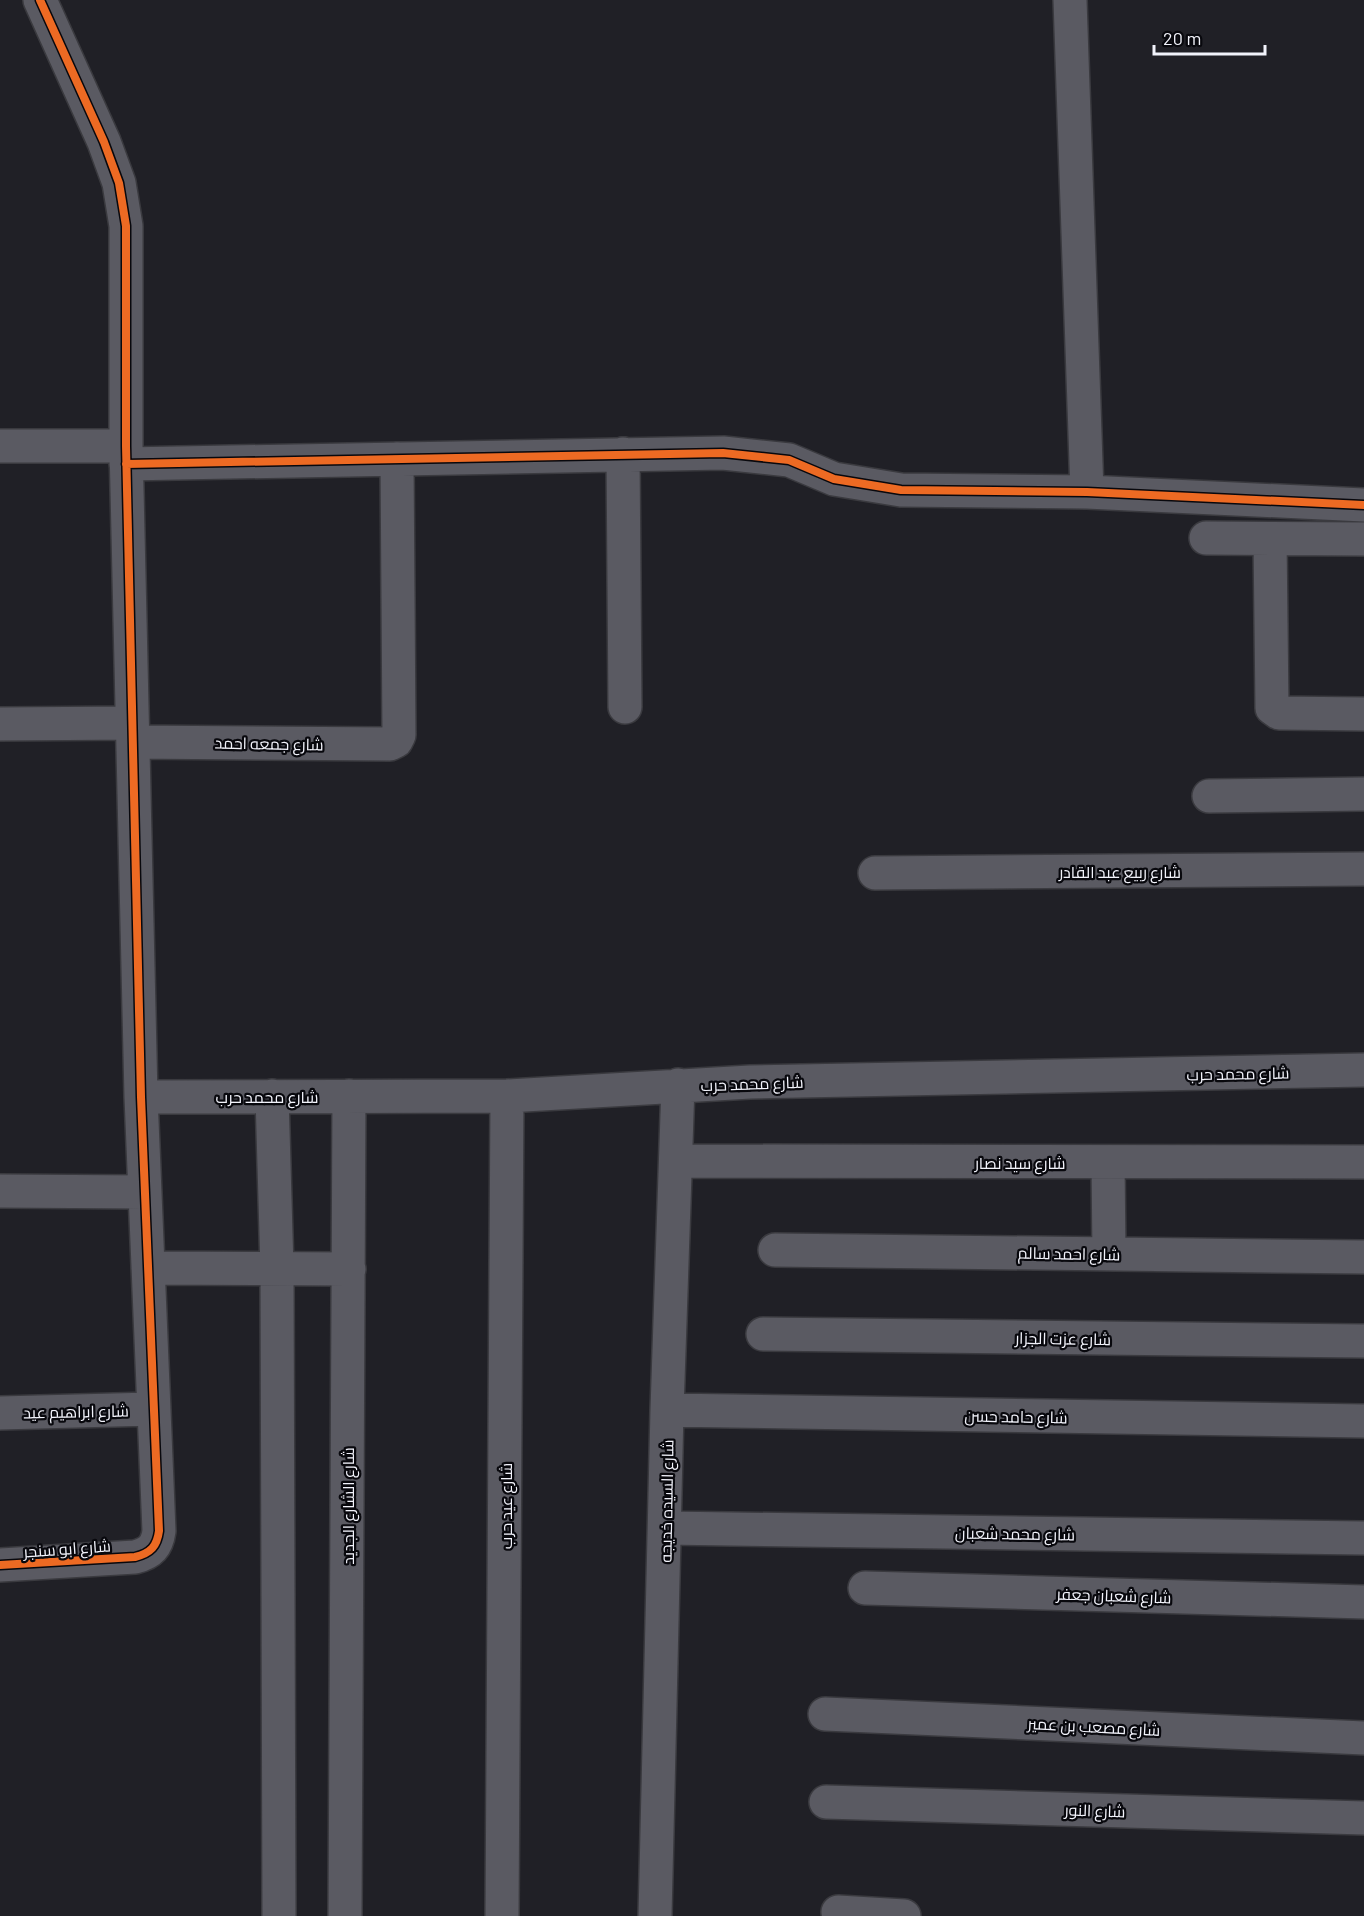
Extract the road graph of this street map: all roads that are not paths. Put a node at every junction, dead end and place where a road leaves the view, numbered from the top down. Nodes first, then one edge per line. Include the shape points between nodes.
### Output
1 (40, 0) edge
2 (1070, 0) edge
3 (0, 446) edge
4 (623, 454) junction
5 (126, 455) junction
6 (397, 459) junction
7 (1087, 492) junction
8 (1364, 505) edge
9 (1206, 538) dead end
10 (1270, 539) junction
11 (1364, 539) edge
12 (625, 707) dead end
13 (1364, 714) edge
14 (0, 724) edge
15 (133, 732) junction
16 (1364, 794) edge
17 (1209, 796) dead end
18 (1364, 869) edge
19 (875, 873) dead end
20 (1364, 1070) edge
21 (678, 1085) junction
22 (141, 1096) junction
23 (272, 1096) junction
24 (349, 1096) junction
25 (507, 1096) junction
26 (676, 1161) junction
27 (1108, 1162) junction
28 (1364, 1162) edge
29 (0, 1191) edge
30 (144, 1191) junction
31 (775, 1250) dead end
32 (1108, 1254) junction
33 (1364, 1257) edge
34 (148, 1268) junction
35 (277, 1269) junction
36 (349, 1269) junction
37 (763, 1334) dead end
38 (1364, 1341) edge
39 (152, 1409) junction
40 (667, 1410) junction
41 (0, 1413) edge
42 (1364, 1421) edge
43 (666, 1528) junction
44 (1364, 1538) edge
45 (0, 1565) edge
46 (865, 1588) dead end
47 (1364, 1602) edge
48 (825, 1714) dead end
49 (1364, 1738) edge
50 (826, 1802) dead end
51 (1364, 1818) edge
52 (838, 1912) dead end
53 (279, 1916) edge
54 (345, 1916) edge
55 (502, 1916) edge
56 (656, 1916) edge
57 (904, 1916) edge

1 - 5 street via 119,183 126,226
2 - 7 street
3 - 5 street
4 - 6 street
4 - 7 street via 723,453 789,460 834,479 901,490
4 - 12 street
5 - 6 street
5 - 15 street
6 - 15 street, شارع جمعه احمد via 396,741 390,744
7 - 8 street
9 - 10 street
10 - 11 street
10 - 13 street via 1272,708 1279,713
14 - 15 street, شارع جمعه احمد
15 - 22 street
16 - 17 street
18 - 19 street, شارع ربيع عبد القادر
20 - 21 street, شارع محمد حرب
21 - 25 street, شارع محمد حرب
21 - 26 street, شارع السيده خديجه
22 - 23 street, شارع محمد حرب
22 - 30 street
23 - 24 street, شارع محمد حرب
23 - 35 street
24 - 25 street, شارع محمد حرب
24 - 36 street, شارع الشارع الجديد
25 - 55 street, شارع عيد حرب
26 - 27 street, شارع سيد نصار
26 - 40 street, شارع السيده خديجه
27 - 28 street, شارع سيد نصار
27 - 32 street
29 - 30 street
30 - 34 street
31 - 32 street, شارع احمد سالم
32 - 33 street, شارع احمد سالم
34 - 35 street
34 - 39 street
35 - 36 street
35 - 53 street
36 - 54 street, شارع الشارع الجديد
37 - 38 street, شارع عزت الجزار
39 - 41 street, شارع ابراهيم عيد
39 - 45 street, شارع ابو سنجر via 159,1531 152,1550 135,1557
40 - 42 street, شارع حامد حسن
40 - 43 street, شارع السيده خديجه
43 - 44 street, شارع محمد شعبان
43 - 56 street, شارع السيده خديجه
46 - 47 street, شارع شعبان جعفر
48 - 49 street, شارع مصعب بن عمير
50 - 51 street, شارع النور
52 - 57 street

